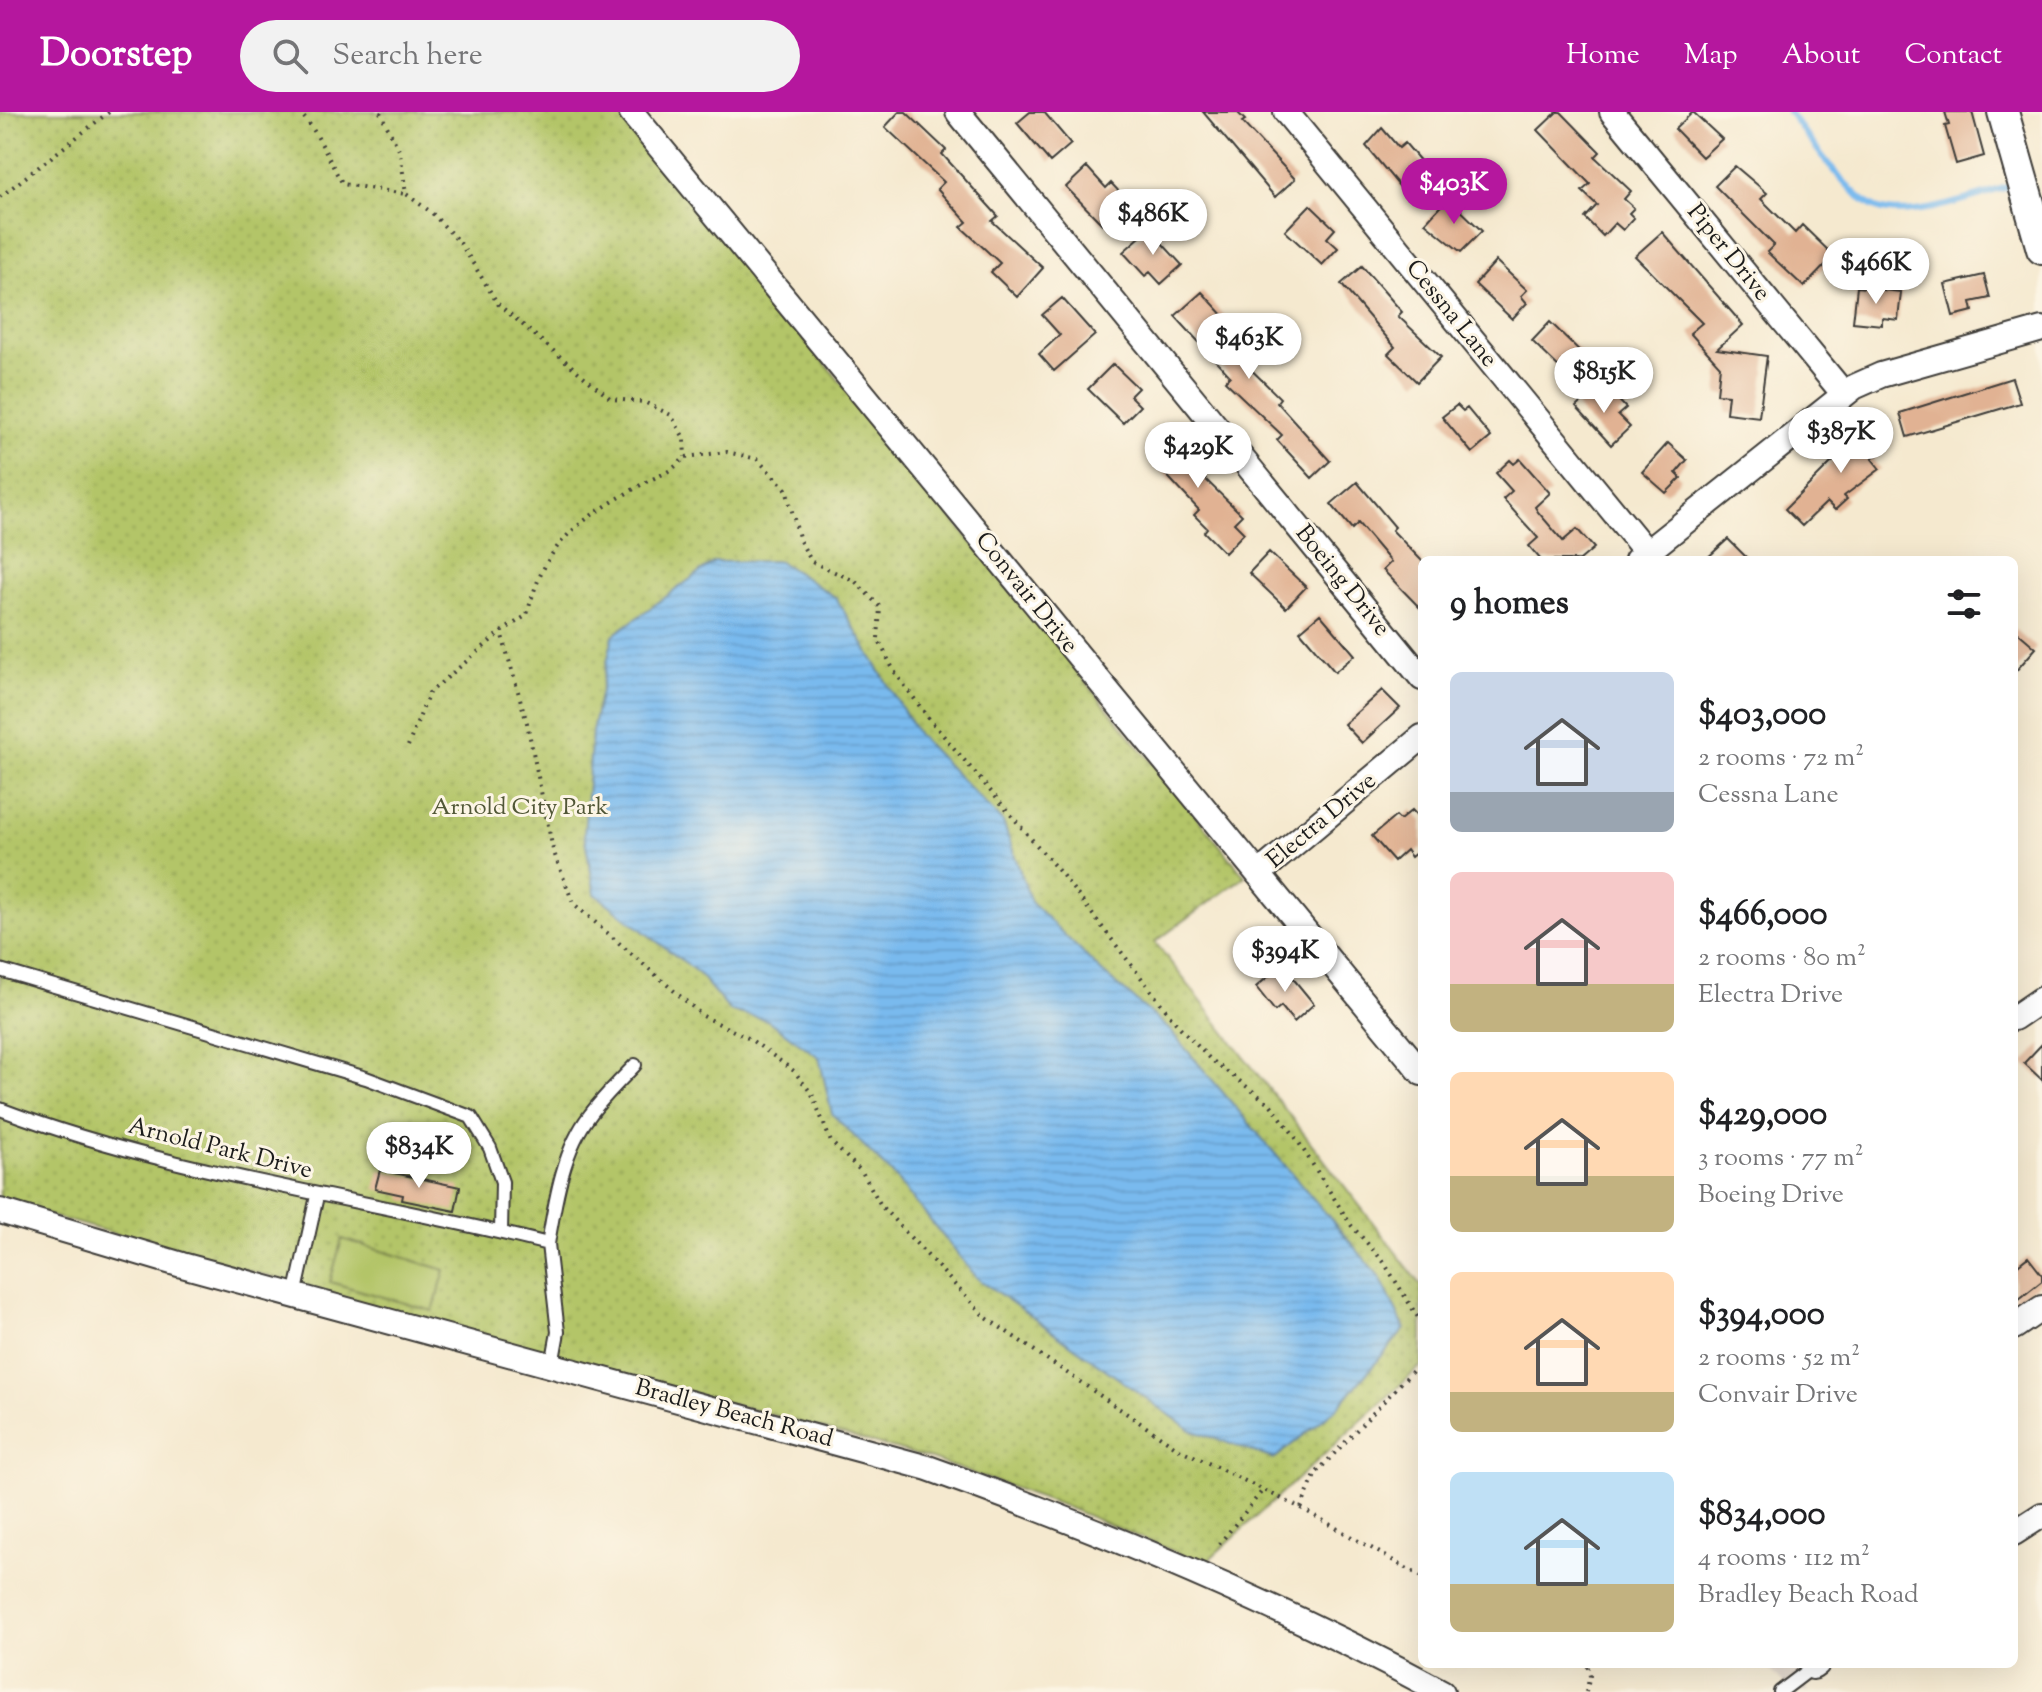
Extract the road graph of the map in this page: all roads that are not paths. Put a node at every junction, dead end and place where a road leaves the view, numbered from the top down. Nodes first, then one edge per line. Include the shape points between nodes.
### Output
1 (631, 112) edge
2 (958, 112) edge
3 (1286, 112) edge
4 (1612, 112) edge
5 (2003, 112) edge
6 (2042, 249) edge
7 (2042, 329) edge
8 (1843, 393) junction
9 (1645, 556) edge
10 (1647, 556) edge
11 (1418, 673) edge
12 (1418, 740) edge
13 (1258, 874) junction
14 (0, 970) edge
15 (2042, 999) edge
16 (2018, 1015) edge
17 (635, 1065) dead end
18 (1418, 1068) edge
19 (0, 1109) edge
20 (317, 1196) junction
21 (0, 1211) edge
22 (501, 1232) junction
23 (548, 1244) junction
24 (295, 1296) junction
25 (2042, 1308) edge
26 (2018, 1324) edge
27 (552, 1365) junction
28 (2042, 1515) edge
29 (2018, 1530) edge
30 (1812, 1668) edge
31 (1442, 1692) edge
32 (1780, 1692) edge

1 - 13 street, Convair Drive
2 - 11 street, Boeing Drive
3 - 9 street, Cessna Lane
4 - 8 street, Piper Drive
5 - 6 street
7 - 8 street via 1881,375
8 - 10 street
12 - 13 street, Electra Drive
13 - 18 street, Convair Drive
14 - 22 lane via 366,1078 471,1117 502,1182
15 - 16 street
17 - 23 lane via 588,1117 578,1136 556,1196
19 - 20 lane, Arnold Park Drive via 66,1134
20 - 22 lane, Arnold Park Drive
20 - 24 lane
21 - 24 street, Bradley Beach Road
22 - 23 lane, Arnold Park Drive
23 - 27 lane via 558,1332
24 - 27 street, Bradley Beach Road
25 - 26 street
27 - 31 street, Bradley Beach Road via 928,1468 1049,1511 1200,1574
28 - 29 street
30 - 32 lane

